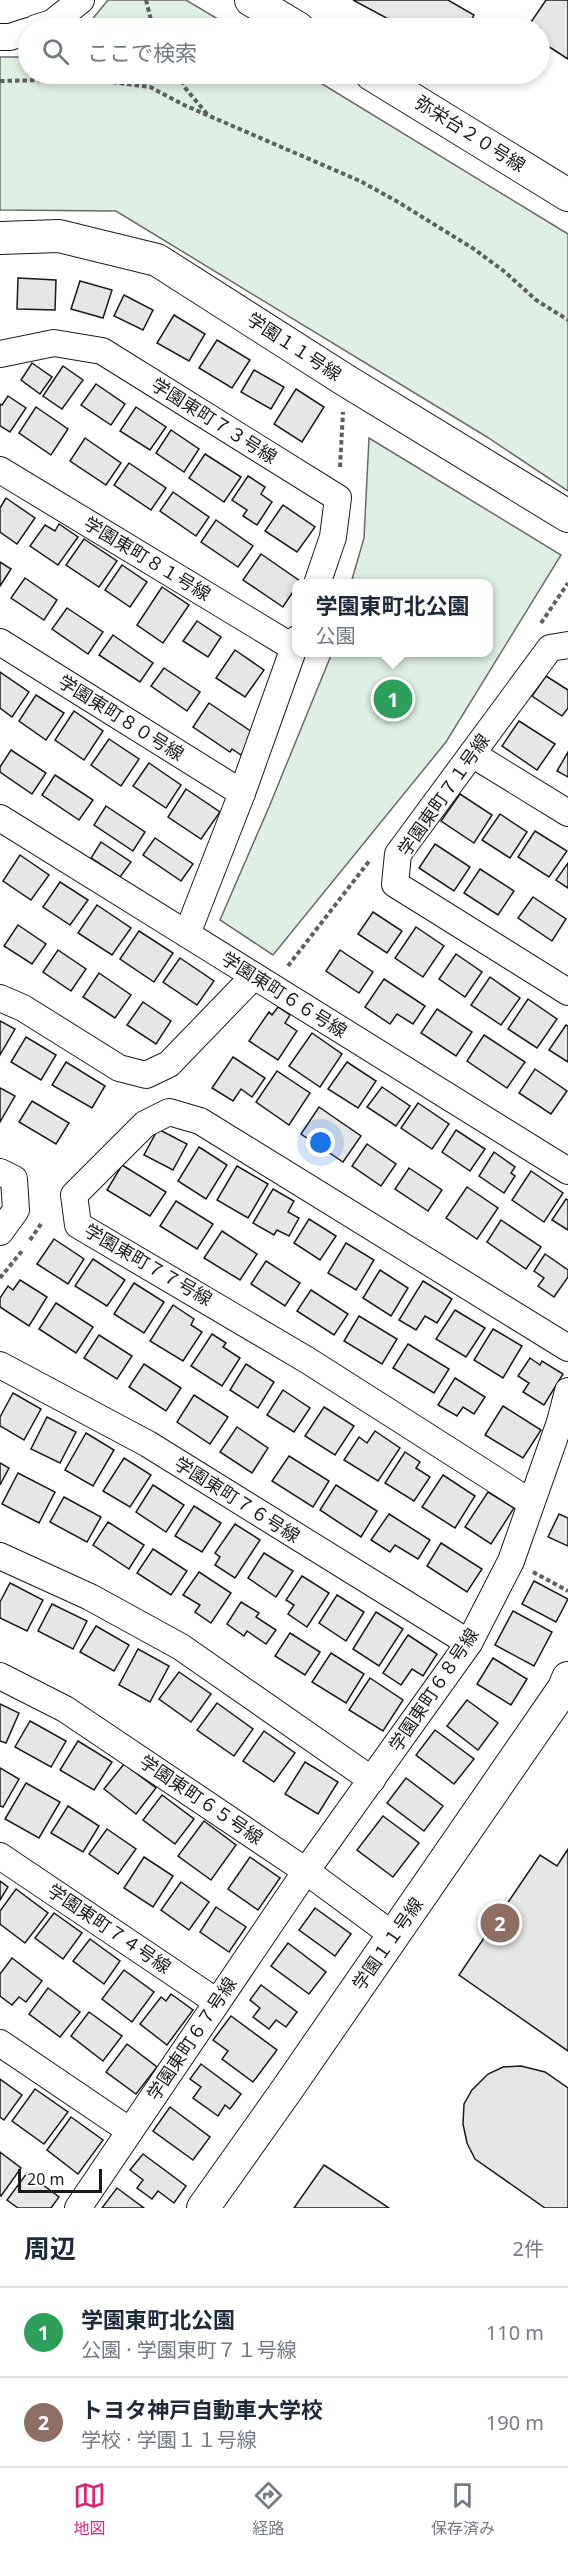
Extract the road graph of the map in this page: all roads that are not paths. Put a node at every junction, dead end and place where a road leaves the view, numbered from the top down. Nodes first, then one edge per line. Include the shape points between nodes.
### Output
1 (81, 0) edge
2 (252, 0) edge
3 (58, 18) edge
4 (282, 18) edge
5 (18, 34) edge
6 (0, 37) edge
7 (387, 84) edge
8 (568, 195) edge
9 (0, 238) edge
10 (0, 354) edge
11 (0, 470) edge
12 (568, 516) edge
13 (318, 579) edge
14 (292, 641) edge
15 (0, 642) edge
16 (568, 645) edge
17 (292, 654) edge
18 (472, 754) junction
19 (242, 793) junction
20 (568, 813) edge
21 (0, 818) edge
22 (187, 934) junction
23 (263, 982) junction
24 (568, 992) edge
25 (0, 998) edge
26 (568, 1171) edge
27 (0, 1172) edge
28 (0, 1232) edge
29 (568, 1348) edge
30 (0, 1365) edge
31 (568, 1391) edge
32 (530, 1502) junction
33 (0, 1556) edge
34 (469, 1643) junction
35 (0, 1676) edge
36 (568, 1678) edge
37 (372, 1780) junction
38 (0, 1856) edge
39 (306, 1871) junction
40 (393, 1936) junction
41 (217, 2002) junction
42 (0, 2043) edge
43 (130, 2131) junction
44 (78, 2208) edge
45 (203, 2208) edge

1 - 3 street
2 - 4 street
5 - 6 street
7 - 8 street, 弥栄台２０号線
9 - 12 street, 学園１１号線 via 59,236 157,260
10 - 13 street, 学園東町７３号線 via 54,343 102,351 338,498 333,537
11 - 14 street, 学園東町８１号線
15 - 19 street, 学園東町８０号線
16 - 18 street, 学園東町７１号線 via 550,648
17 - 19 street
18 - 20 street
18 - 24 street, 学園東町７１号線 via 398,854 395,884
19 - 22 street
21 - 22 street, 学園東町６６号線
22 - 23 street, 学園東町６６号線
23 - 25 street via 169,1064 146,1075 118,1068 23,1008
23 - 26 street, 学園東町６６号線
27 - 28 street via 14,1179 16,1210
29 - 32 street, 学園東町７７号線 via 200,1121 169,1112 145,1124 74,1195 78,1225 325,1371
30 - 34 street, 学園東町７６号線 via 148,1444
31 - 32 street, 学園東町６８号線
32 - 34 street, 学園東町６８号線 via 511,1561
33 - 37 street via 90,1597 181,1647
34 - 37 street, 学園東町６８号線
35 - 39 street, 学園東町６５号線 via 65,1709
36 - 40 street, 学園１１号線
37 - 39 street, 学園東町６８号線
38 - 41 street, 学園東町７４号線
39 - 40 street, 学園東町６５号線
39 - 41 street, 学園東町６７号線
40 - 45 street, 学園１１号線
41 - 43 street, 学園東町６７号線
42 - 43 street
43 - 44 street, 学園東町６７号線

